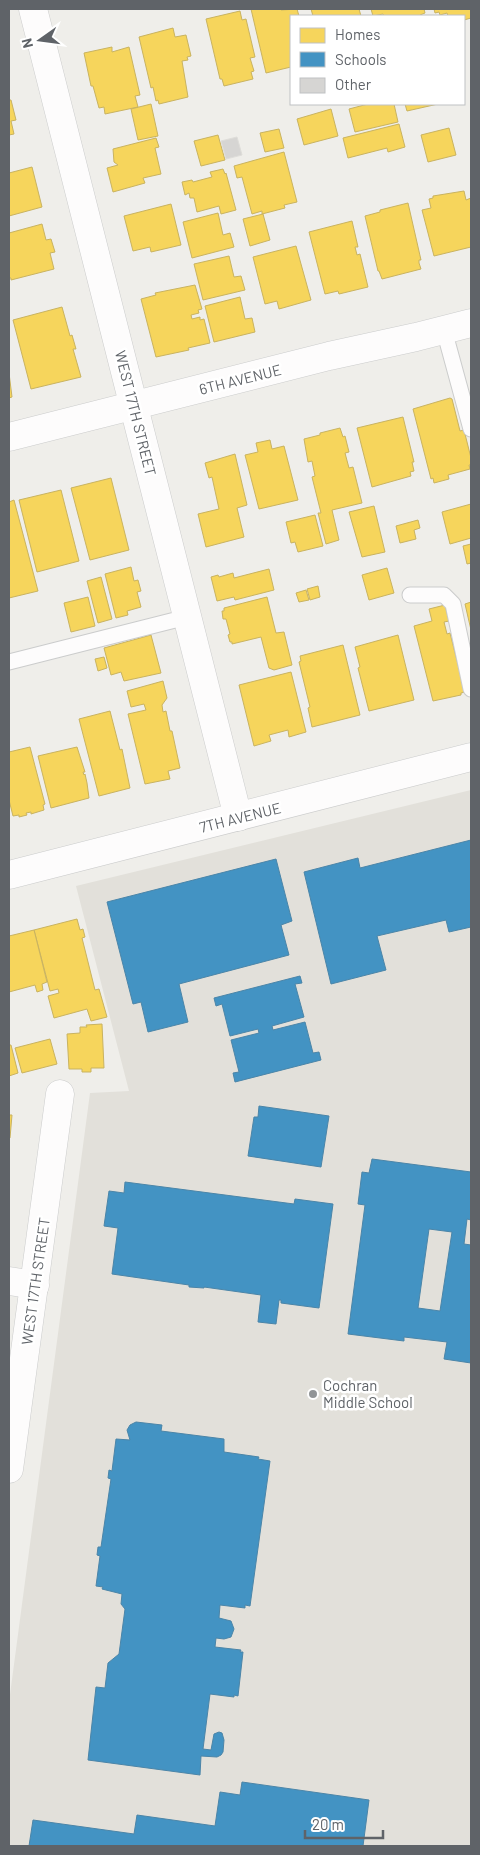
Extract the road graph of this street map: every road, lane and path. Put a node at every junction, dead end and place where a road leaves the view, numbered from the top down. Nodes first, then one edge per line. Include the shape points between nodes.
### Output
1 (33, 9) edge
2 (471, 323) edge
3 (444, 330) junction
4 (135, 406) junction
5 (471, 429) edge
6 (9, 437) edge
7 (410, 595) dead end
8 (187, 617) junction
9 (9, 662) edge
10 (471, 689) edge
11 (471, 757) edge
12 (238, 817) junction
13 (9, 875) edge
14 (60, 1094) dead end
15 (22, 1283) edge
16 (9, 1469) edge

1 - 4 street, WEST 17TH STREET
2 - 3 street, 6TH AVENUE
3 - 4 street, 6TH AVENUE
3 - 5 lane
4 - 6 street, 6TH AVENUE
4 - 8 street, WEST 17TH STREET
7 - 10 lane via 444,595 453,604
8 - 9 lane
8 - 12 street, WEST 17TH STREET
11 - 12 street, 7TH AVENUE
12 - 13 street, 7TH AVENUE
14 - 15 street, WEST 17TH STREET
15 - 16 street, WEST 17TH STREET

